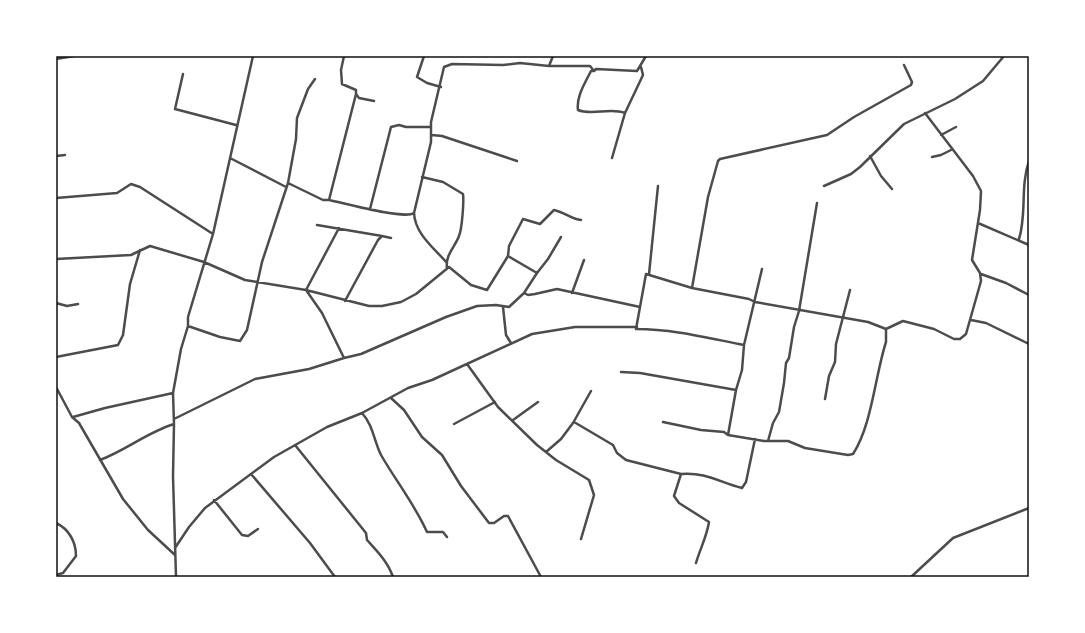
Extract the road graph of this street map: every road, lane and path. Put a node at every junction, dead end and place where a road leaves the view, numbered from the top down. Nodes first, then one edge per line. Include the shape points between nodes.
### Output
1 (74, 56) edge
2 (253, 56) edge
3 (344, 56) edge
4 (424, 56) edge
5 (553, 56) edge
6 (646, 56) edge
7 (1004, 56) edge
8 (56, 59) edge
9 (904, 65) dead end
10 (549, 66) junction
11 (641, 67) junction
12 (594, 71) junction
13 (183, 74) dead end
14 (315, 78) dead end
15 (440, 87) junction
16 (356, 94) junction
17 (374, 101) dead end
18 (625, 113) junction
19 (925, 113) junction
20 (236, 125) junction
21 (430, 127) junction
22 (956, 127) dead end
23 (432, 135) junction
24 (941, 135) junction
25 (951, 150) junction
26 (65, 155) dead end
27 (56, 156) edge
28 (870, 156) junction
29 (932, 157) dead end
30 (230, 158) junction
31 (612, 158) dead end
32 (517, 161) dead end
33 (1029, 161) edge
34 (422, 177) junction
35 (288, 183) junction
36 (658, 186) dead end
37 (824, 186) dead end
38 (286, 187) junction
39 (892, 190) dead end
40 (56, 198) edge
41 (329, 200) junction
42 (817, 203) dead end
43 (370, 208) junction
44 (414, 213) junction
45 (581, 220) dead end
46 (978, 223) junction
47 (317, 225) dead end
48 (339, 228) junction
49 (212, 234) junction
50 (382, 236) junction
51 (561, 237) dead end
52 (391, 238) dead end
53 (1019, 239) junction
54 (1029, 245) edge
55 (140, 250) junction
56 (508, 256) junction
57 (56, 259) edge
58 (584, 260) dead end
59 (204, 262) junction
60 (446, 263) junction
61 (447, 268) junction
62 (762, 269) dead end
63 (537, 273) junction
64 (650, 274) junction
65 (980, 274) junction
66 (257, 283) junction
67 (692, 288) junction
68 (306, 290) junction
69 (850, 290) dead end
70 (524, 293) junction
71 (572, 293) junction
72 (1029, 295) edge
73 (345, 301) junction
74 (755, 302) junction
75 (56, 303) edge
76 (78, 304) dead end
77 (503, 307) junction
78 (640, 307) junction
79 (799, 311) junction
80 (844, 319) junction
81 (971, 320) junction
82 (188, 326) junction
83 (636, 329) junction
84 (886, 329) junction
85 (511, 343) junction
86 (1029, 344) edge
87 (744, 345) junction
88 (56, 357) edge
89 (344, 358) junction
90 (467, 364) junction
91 (621, 372) dead end
92 (56, 387) edge
93 (736, 390) junction
94 (591, 391) dead end
95 (173, 393) junction
96 (390, 398) junction
97 (824, 399) dead end
98 (495, 402) junction
99 (538, 402) dead end
100 (362, 413) junction
101 (72, 417) junction
102 (174, 419) junction
103 (514, 420) junction
104 (574, 422) junction
105 (663, 422) dead end
106 (174, 424) junction
107 (454, 424) dead end
108 (728, 435) junction
109 (754, 439) junction
110 (768, 441) junction
111 (295, 445) junction
112 (546, 452) junction
113 (100, 460) junction
114 (251, 474) junction
115 (681, 474) junction
116 (214, 500) junction
117 (1029, 508) edge
118 (56, 523) edge
119 (258, 528) dead end
120 (447, 538) dead end
121 (581, 540) dead end
122 (175, 548) junction
123 (175, 555) junction
124 (696, 563) dead end
125 (56, 575) edge
126 (176, 577) edge
127 (335, 577) edge
128 (393, 577) edge
129 (541, 577) edge
130 (911, 577) edge

1 - 8 street
2 - 20 street
3 - 16 street via 342,84 356,90
4 - 15 street via 417,77
5 - 10 street
6 - 11 street
7 - 19 street via 983,81 955,99
9 - 67 street via 911,85 832,132 802,142 718,161 708,197
10 - 12 street via 587,65
10 - 15 street via 520,63 452,64 444,67
11 - 12 street via 635,72 596,69
11 - 18 street via 643,75
12 - 18 street via 591,71 582,89 577,103 578,110
13 - 20 street via 175,109
14 - 35 street via 297,118
15 - 21 street
16 - 17 street via 359,98
16 - 41 street
18 - 31 street
19 - 24 street
19 - 28 street via 904,124
20 - 30 street
21 - 23 street
21 - 43 street via 391,127
22 - 24 street
23 - 32 street
23 - 34 street
24 - 25 street
25 - 29 street via 941,156
25 - 46 street via 981,191
26 - 27 street
28 - 37 street via 850,174
28 - 39 street
30 - 38 street
30 - 49 street
33 - 53 street via 1023,195 1023,227
34 - 44 street
34 - 60 street via 443,182 463,194 459,237
35 - 38 street
35 - 41 street via 323,200
36 - 64 street
38 - 66 street
40 - 49 street via 117,193 131,184 140,187
41 - 43 street
42 - 79 street
43 - 44 street via 404,216
44 - 60 street via 414,224
45 - 56 street via 569,218 554,210 540,224 524,219 509,246
46 - 53 street
46 - 65 street via 972,260
47 - 48 street
48 - 50 street
48 - 68 street
49 - 59 street
50 - 52 street
50 - 73 street via 376,242
51 - 63 street
53 - 54 street
55 - 57 street via 131,256
55 - 59 street via 150,246
55 - 88 street via 130,284 123,335 118,345
56 - 61 street via 487,290 471,285 453,269
56 - 63 street
58 - 71 street
59 - 66 street
59 - 82 street via 188,317
60 - 61 street
61 - 73 street via 416,294 401,302 376,306
62 - 74 street
63 - 70 street
64 - 67 street
64 - 78 street via 644,276
65 - 72 street
65 - 81 street via 981,281
66 - 68 street
66 - 82 street via 247,330 240,341
67 - 74 street
68 - 73 street
68 - 89 street via 322,313
69 - 80 street
70 - 71 street via 528,295 557,289
70 - 77 street via 509,307
71 - 78 street
74 - 79 street
74 - 87 street
75 - 76 street via 67,306
77 - 85 street via 506,335
77 - 89 street via 491,305 465,309 378,348
78 - 83 street
79 - 80 street
79 - 110 street via 785,368 779,412
80 - 84 street via 868,322
80 - 97 street
81 - 84 street via 966,334 960,339 903,321
81 - 86 street via 986,323
82 - 95 street
83 - 85 street via 637,326 568,328 532,334
83 - 87 street via 658,329
84 - 110 street via 886,342 861,440 853,454 810,449 788,441
85 - 90 street
87 - 93 street via 742,370
89 - 102 street via 309,370 255,379
90 - 96 street
90 - 98 street
91 - 93 street
92 - 101 street
93 - 108 street
94 - 104 street
95 - 101 street
95 - 102 street
96 - 100 street
96 - 129 street via 404,410 422,437 442,455 489,523 508,516
98 - 103 street
98 - 107 street
99 - 103 street
100 - 111 street via 327,427
100 - 120 street via 373,431 382,455 422,519 427,532 443,532
101 - 113 street via 79,423
102 - 106 street
103 - 112 street
104 - 112 street via 561,439
104 - 115 street via 614,446 617,453 626,460
105 - 108 street via 724,432
106 - 113 street via 158,429
106 - 122 street via 172,476
108 - 109 street
109 - 110 street
109 - 115 street via 746,482 742,488 696,473
111 - 114 street
111 - 128 street via 366,533 367,540 375,547
112 - 121 street via 589,480 594,495
113 - 123 street via 123,499 148,530
114 - 116 street
114 - 127 street via 310,543
115 - 124 street via 674,496 678,503 709,522 707,536 701,545
116 - 119 street via 242,535 248,536
116 - 122 street via 188,527
117 - 130 street via 953,538
118 - 125 street via 62,526 76,546 76,556 63,573
122 - 123 street
123 - 126 street

